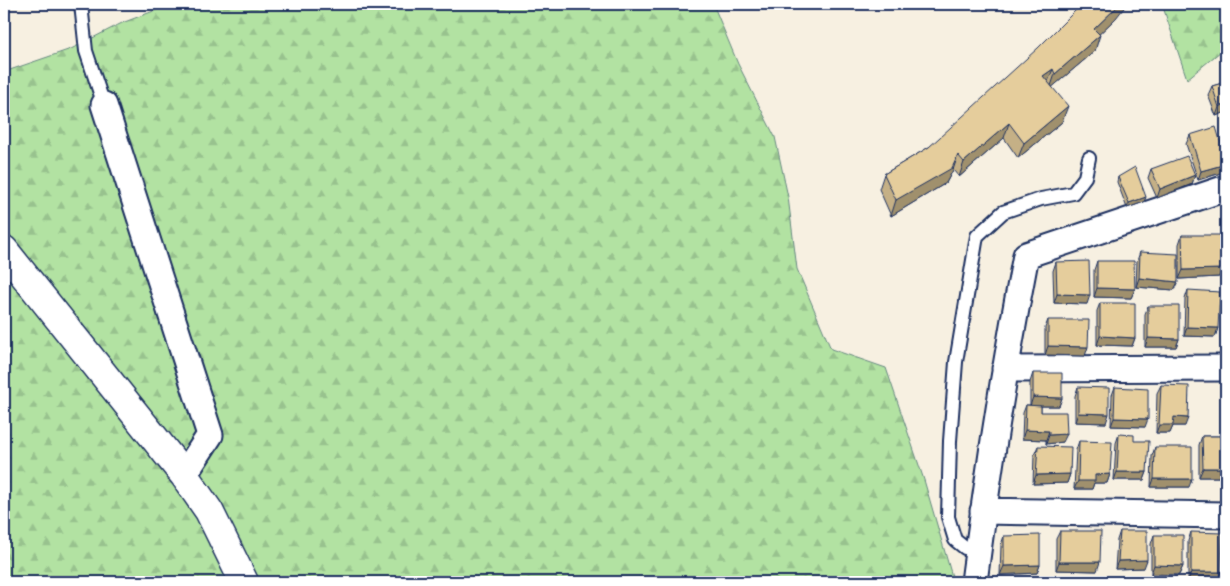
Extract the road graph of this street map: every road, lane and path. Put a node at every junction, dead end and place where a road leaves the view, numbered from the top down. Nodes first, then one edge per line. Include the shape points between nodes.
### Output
1 (81, 4) edge
2 (104, 105) joint
3 (1088, 158) dead end
4 (1226, 188) edge
5 (4, 250) edge
6 (1226, 368) edge
7 (1004, 369) junction
8 (184, 475) junction
9 (983, 511) junction
10 (1226, 515) edge
11 (979, 549) junction
12 (244, 582) edge
13 (974, 582) edge

1 - 2 lane via 86,51
2 - 8 street via 210,435
3 - 11 lane via 1085,177 1073,193 1041,199 1003,212 977,236 956,362 948,518 955,540 965,548
4 - 7 street via 1026,255
5 - 8 street
6 - 7 street
7 - 9 street
8 - 12 street via 209,511
9 - 10 street
9 - 11 street
11 - 13 street

